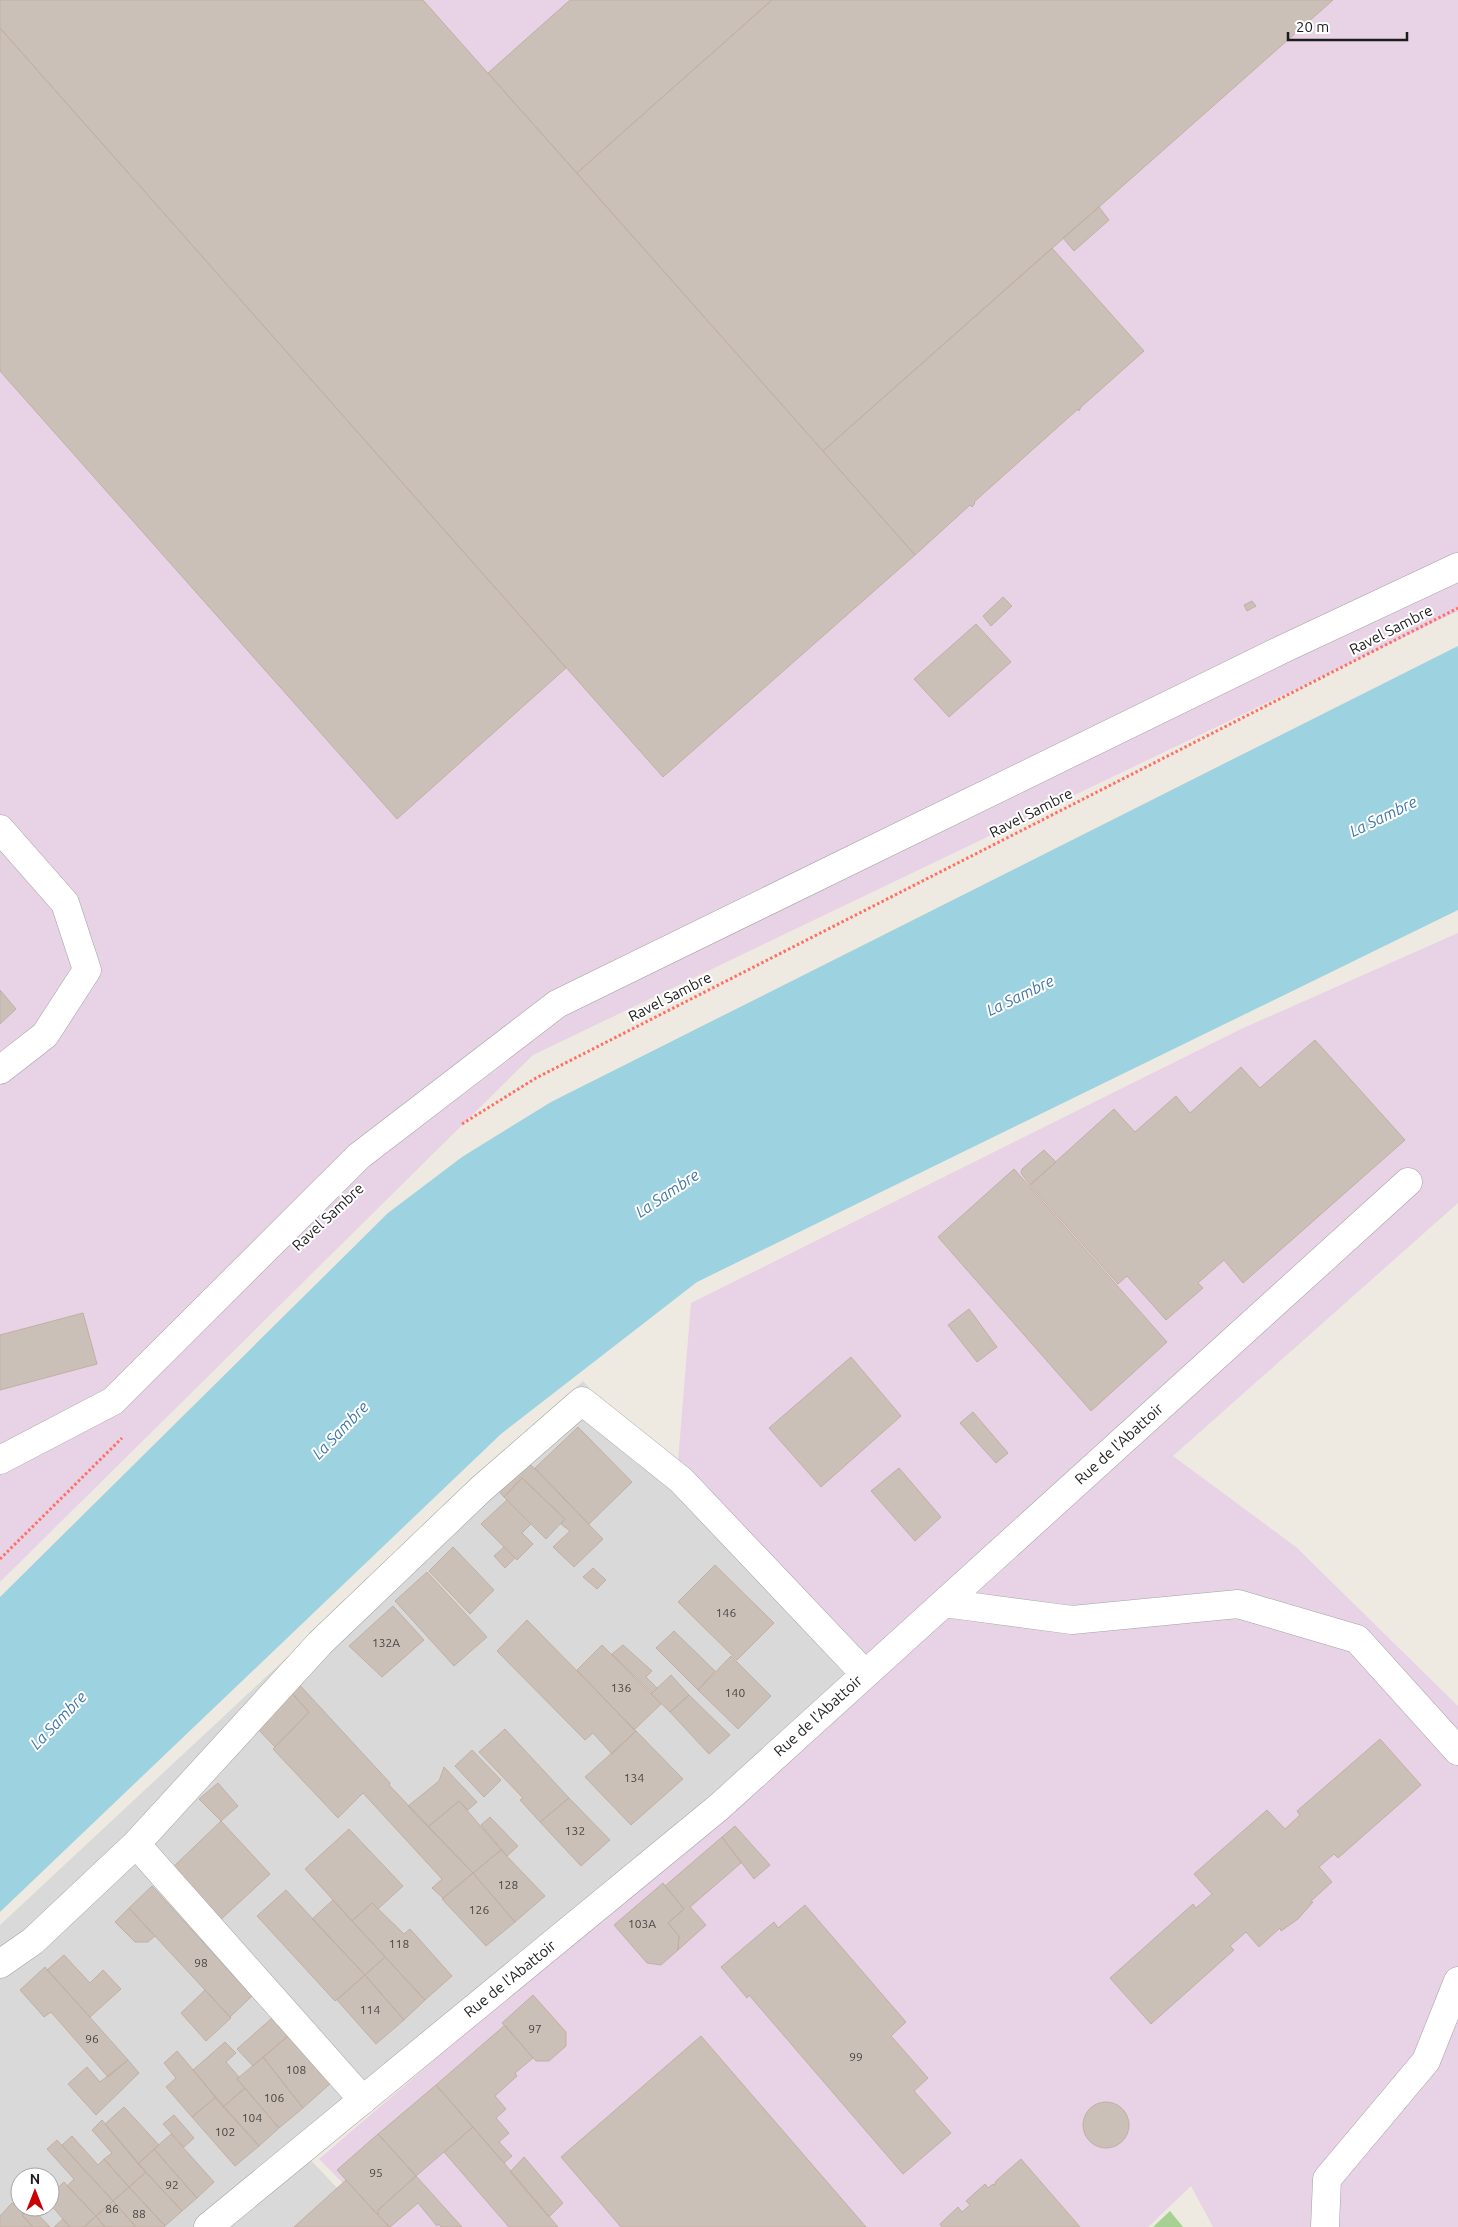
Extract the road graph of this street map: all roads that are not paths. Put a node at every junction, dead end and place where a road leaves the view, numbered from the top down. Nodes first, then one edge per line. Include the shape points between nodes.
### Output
1 (1458, 567) edge
2 (0, 829) edge
3 (0, 1070) edge
4 (1408, 1182) dead end
5 (0, 1460) edge
6 (944, 1603) junction
7 (865, 1674) junction
8 (1458, 1751) edge
9 (136, 1844) junction
10 (0, 1964) edge
11 (1458, 1981) edge
12 (362, 2100) junction
13 (208, 2227) edge
14 (1325, 2227) edge

1 - 5 street via 1283,649 558,1004 359,1156 113,1401
2 - 3 street via 65,903 87,970 44,1035
4 - 6 street, Rue de l'Abattoir
6 - 7 street, Rue de l'Abattoir
6 - 8 street via 1072,1620 1238,1604 1357,1639
7 - 9 street via 680,1480 582,1401 481,1489 320,1642
7 - 12 street, Rue de l'Abattoir via 719,1807
9 - 10 street via 33,1941
9 - 12 street
11 - 14 street via 1426,2061 1327,2179
12 - 13 street, Rue de l'Abattoir

